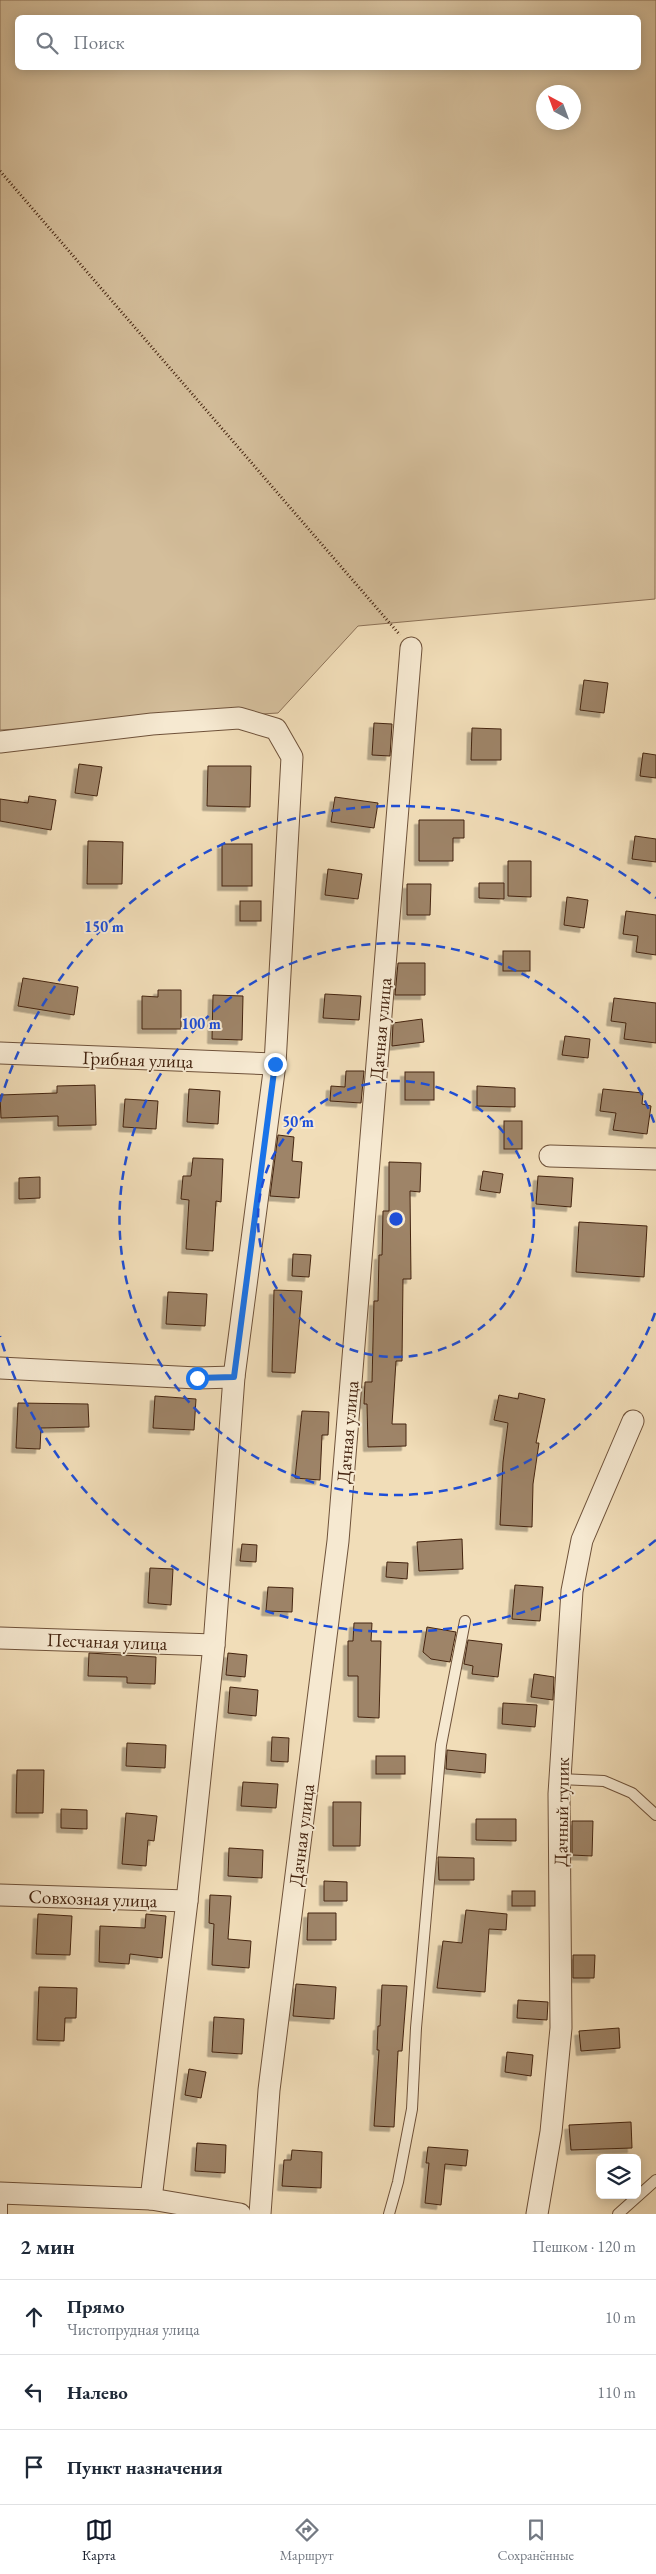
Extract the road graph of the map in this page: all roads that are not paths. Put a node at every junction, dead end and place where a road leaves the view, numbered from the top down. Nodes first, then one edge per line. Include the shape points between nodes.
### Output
1 (411, 648) road end
2 (0, 742) edge
3 (0, 1053) edge
4 (275, 1064) junction
5 (550, 1156) dead end
6 (656, 1159) edge
7 (0, 1368) edge
8 (234, 1377) junction
9 (633, 1420) dead end
10 (465, 1621) dead end
11 (0, 1638) edge
12 (214, 1645) junction
13 (560, 1779) junction
14 (656, 1815) edge
15 (0, 1895) edge
16 (187, 1901) junction
17 (656, 2180) edge
18 (150, 2199) junction
19 (1, 2200) edge
20 (240, 2214) edge
21 (260, 2214) edge
22 (389, 2214) edge
23 (537, 2214) edge
24 (618, 2214) edge

1 - 21 street, Дачная улица via 338,1541 269,2090
2 - 4 street via 152,724 238,718 276,728 292,757
3 - 4 street, Грибная улица
4 - 8 street
5 - 6 street
7 - 8 street
8 - 12 street
9 - 13 street, Дачный тупик via 582,1540 572,1591
10 - 22 lane via 441,1746 412,2109
11 - 12 street, Песчаная улица
12 - 16 street
13 - 14 lane via 604,1781 632,1793
13 - 23 street, Дачный тупик via 561,2028 551,2132
15 - 16 street, Совхозная улица
16 - 18 street
17 - 24 lane
18 - 19 street
18 - 20 street

